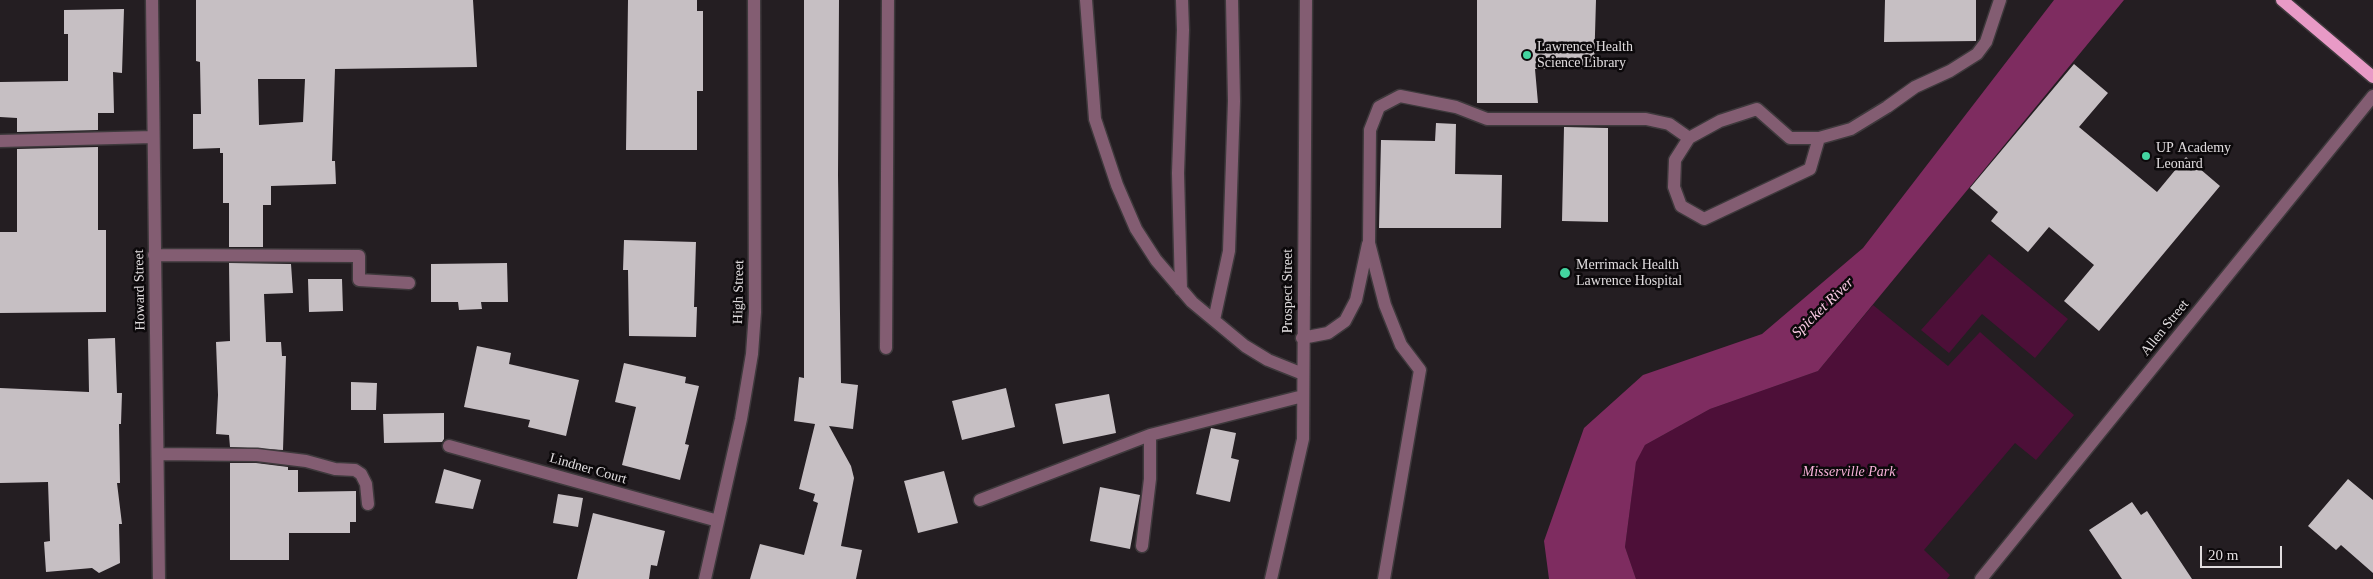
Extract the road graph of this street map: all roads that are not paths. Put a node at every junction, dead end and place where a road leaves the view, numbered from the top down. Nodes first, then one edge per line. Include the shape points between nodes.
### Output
1 (152, 0) edge
2 (754, 0) edge
3 (888, 0) edge
4 (1086, 0) edge
5 (1182, 0) edge
6 (1232, 0) edge
7 (1306, 0) edge
8 (2000, 0) edge
9 (2282, 0) edge
10 (2373, 77) edge
11 (2373, 96) edge
12 (153, 137) junction
13 (1689, 138) junction
14 (1819, 138) junction
15 (0, 141) edge
16 (1368, 243) junction
17 (154, 255) junction
18 (409, 283) dead end
19 (1181, 290) junction
20 (1214, 320) junction
21 (1302, 338) junction
22 (886, 348) dead end
23 (1303, 374) junction
24 (1303, 396) junction
25 (1150, 435) junction
26 (449, 446) dead end
27 (158, 454) junction
28 (980, 500) dead end
29 (368, 504) dead end
30 (718, 521) junction
31 (1142, 546) dead end
32 (1987, 577) edge
33 (160, 579) edge
34 (705, 579) edge
35 (1271, 579) edge
36 (1384, 579) edge

1 - 12 street, Howard Street
2 - 30 street, High Street via 755,312 748,382
3 - 22 street
4 - 19 street via 1094,119 1136,229
5 - 19 street via 1178,173
6 - 20 street via 1234,101 1229,251
7 - 21 street, Prospect Street
8 - 14 street via 1986,42 1977,54 1915,87 1851,129
9 - 10 main road
11 - 32 street, Allen Street
12 - 15 street
12 - 17 street, Howard Street
13 - 14 street via 1720,121 1757,109 1790,138
13 - 14 street via 1675,160 1674,187 1680,206 1704,219 1810,169
13 - 16 street via 1669,124 1646,119 1487,119 1456,107 1400,96 1379,107 1370,130
16 - 21 street via 1356,300 1345,321 1328,333
16 - 36 street via 1401,345 1420,370
17 - 18 street via 359,256 359,280
17 - 27 street, Howard Street
19 - 20 street
20 - 23 street via 1268,360
21 - 23 street, Prospect Street
23 - 24 street, Prospect Street
24 - 25 street
24 - 35 street, Prospect Street via 1303,439
25 - 28 street
25 - 31 street via 1150,479
26 - 30 street, Lindner Court
27 - 29 street via 257,455 355,470 366,484
27 - 33 street, Howard Street
30 - 34 street, High Street

